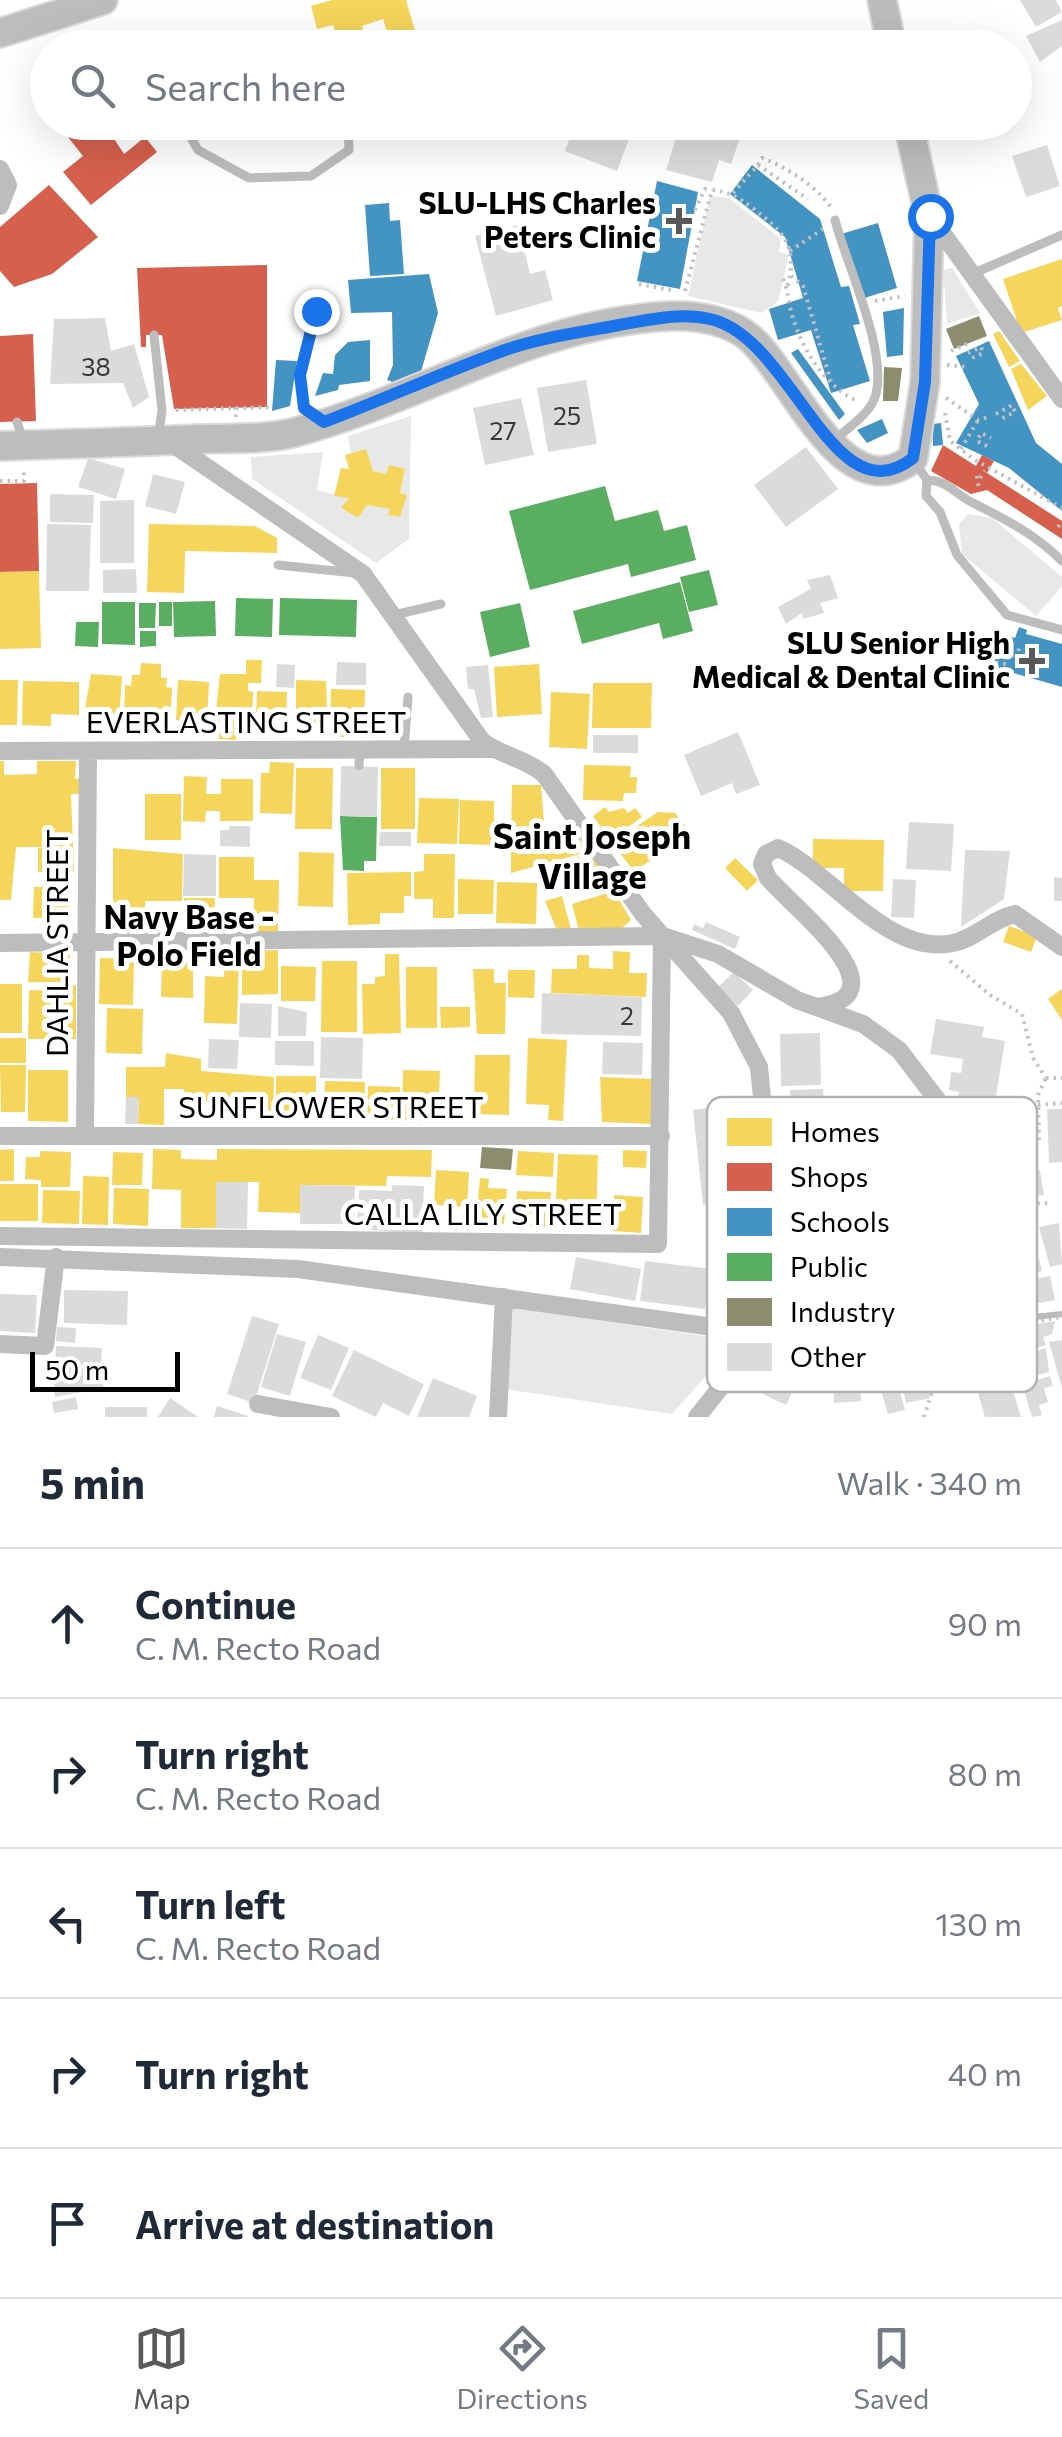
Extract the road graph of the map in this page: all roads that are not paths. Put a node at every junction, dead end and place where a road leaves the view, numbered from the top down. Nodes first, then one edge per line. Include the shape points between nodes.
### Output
1 (102, 0) edge
2 (882, 0) edge
3 (888, 30) edge
4 (0, 33) edge
5 (192, 140) edge
6 (349, 140) edge
7 (912, 140) edge
8 (0, 169) edge
9 (0, 206) edge
10 (930, 216) junction
11 (836, 220) road end
12 (1062, 235) edge
13 (972, 274) junction
14 (316, 311) dead end
15 (154, 335) dead end
16 (1062, 399) edge
17 (324, 422) junction
18 (162, 440) junction
19 (16, 443) edge
20 (830, 446) junction
21 (920, 469) junction
22 (1062, 561) edge
23 (278, 565) dead end
24 (363, 574) junction
25 (441, 604) dead end
26 (394, 616) junction
27 (1062, 630) edge
28 (408, 697) dead end
29 (404, 750) junction
30 (492, 750) junction
31 (0, 751) edge
32 (88, 751) junction
33 (662, 936) junction
34 (0, 943) edge
35 (85, 943) junction
36 (1062, 947) edge
37 (816, 1007) junction
38 (762, 1097) edge
39 (935, 1097) edge
40 (85, 1135) junction
41 (0, 1136) edge
42 (661, 1136) junction
43 (0, 1236) edge
44 (0, 1257) edge
45 (56, 1257) junction
46 (504, 1297) junction
47 (707, 1326) edge
48 (0, 1344) edge
49 (717, 1392) edge
50 (258, 1404) dead end
51 (331, 1417) edge
52 (498, 1417) edge
53 (697, 1417) edge

1 - 4 main road
2 - 3 main road
5 - 6 lane via 198,150 249,178 310,176 349,150
7 - 10 main road
8 - 9 street via 8,184
10 - 13 street
10 - 21 main road
11 - 20 lane via 876,358 876,395
12 - 13 lane
13 - 16 street
14 - 17 lane via 300,375 304,408
15 - 18 lane
17 - 18 main road via 292,433
17 - 20 main road via 510,348 671,316 711,319 748,336 778,367
18 - 19 main road
18 - 24 street
20 - 21 main road via 861,470
21 - 22 lane via 1010,520
21 - 27 lane via 926,496 957,555 1008,615
23 - 24 lane
24 - 26 street
25 - 26 lane
26 - 30 street
28 - 29 lane
29 - 30 street, EVERLASTING STREET
29 - 32 street, EVERLASTING STREET via 360,758
30 - 33 street via 525,758 544,774
31 - 32 street, EVERLASTING STREET
32 - 35 street, DAHLIA STREET
33 - 35 street via 524,931
33 - 37 street via 714,953
33 - 38 street via 731,1013 759,1067
33 - 42 street, CALLA LILY STREET
34 - 35 street
35 - 40 street, DAHLIA STREET
36 - 37 street via 1016,914 996,918 956,943 930,944 868,917 778,848 762,864 768,878 839,949 851,976 836,1005
37 - 39 street via 863,1024 899,1050
40 - 41 street, SUNFLOWER STREET
40 - 42 street, SUNFLOWER STREET
42 - 43 street, CALLA LILY STREET via 658,1244
44 - 45 street
45 - 46 street via 298,1269
45 - 48 street via 45,1346
46 - 47 street
46 - 52 street
49 - 53 street
50 - 51 street

